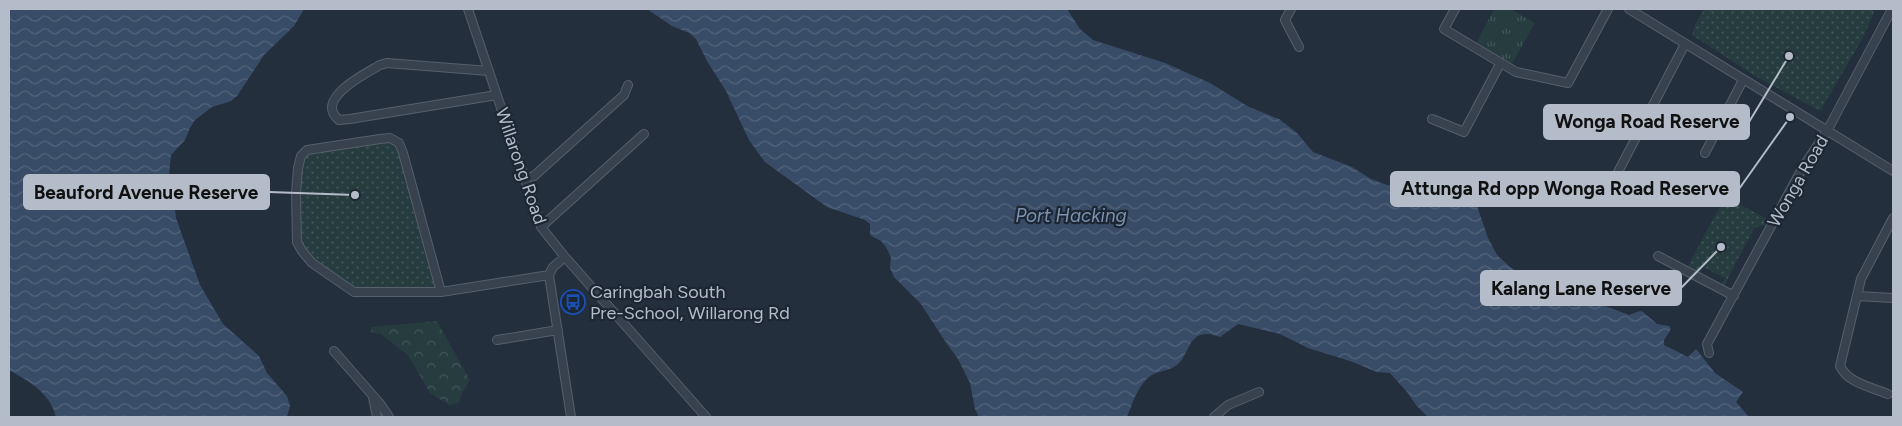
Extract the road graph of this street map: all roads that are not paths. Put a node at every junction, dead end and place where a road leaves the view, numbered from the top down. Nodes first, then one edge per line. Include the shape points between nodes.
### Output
1 (468, 9) edge
2 (1291, 9) edge
3 (1455, 9) edge
4 (1608, 9) edge
5 (1629, 9) edge
6 (1892, 9) edge
7 (1685, 44) junction
8 (1299, 47) dead end
9 (1500, 64) junction
10 (489, 72) junction
11 (1743, 80) junction
12 (628, 85) dead end
13 (497, 95) junction
14 (1432, 119) dead end
15 (1827, 130) junction
16 (644, 134) dead end
17 (1705, 153) dead end
18 (1893, 160) edge
19 (1885, 166) junction
20 (1893, 171) edge
21 (524, 180) junction
22 (1575, 186) dead end
23 (1893, 218) edge
24 (541, 227) junction
25 (565, 256) junction
26 (1658, 256) dead end
27 (549, 274) junction
28 (440, 292) junction
29 (1734, 296) junction
30 (1857, 296) junction
31 (1893, 298) edge
32 (558, 330) junction
33 (497, 340) dead end
34 (334, 350) dead end
35 (1709, 353) dead end
36 (1259, 392) dead end
37 (1888, 394) dead end
38 (372, 396) junction
39 (377, 417) edge
40 (389, 417) edge
41 (571, 417) edge
42 (706, 417) edge
43 (1214, 417) edge

1 - 10 street, Willarong Road
2 - 8 street via 1285,20
3 - 9 street via 1444,29
4 - 9 street via 1568,83 1516,72
5 - 7 street
6 - 15 street, Wonga Road
7 - 11 street
7 - 22 street via 1606,192 1597,197
9 - 14 street via 1464,132
10 - 13 street, Willarong Road
10 - 13 street via 395,63 380,65 339,92 334,104 335,116 339,120
11 - 15 street
11 - 17 street
12 - 21 street via 624,95 581,135 534,176
13 - 21 street, Willarong Road
15 - 19 street
15 - 29 street, Wonga Road via 1803,167
16 - 24 street
18 - 19 street
19 - 20 street
21 - 24 street, Willarong Road
23 - 30 street via 1861,280
24 - 25 street, Willarong Road
25 - 27 street
25 - 42 street, Willarong Road
26 - 29 street
27 - 28 street
27 - 32 street
28 - 28 street via 354,292 307,258 296,236 298,168 303,152 380,138 390,138 399,143
29 - 35 street, Wonga Road via 1707,344
30 - 31 street
30 - 37 street via 1840,366 1844,374 1859,383
32 - 33 street
32 - 41 street
34 - 38 street
36 - 43 street via 1228,405
38 - 39 street
38 - 40 street

